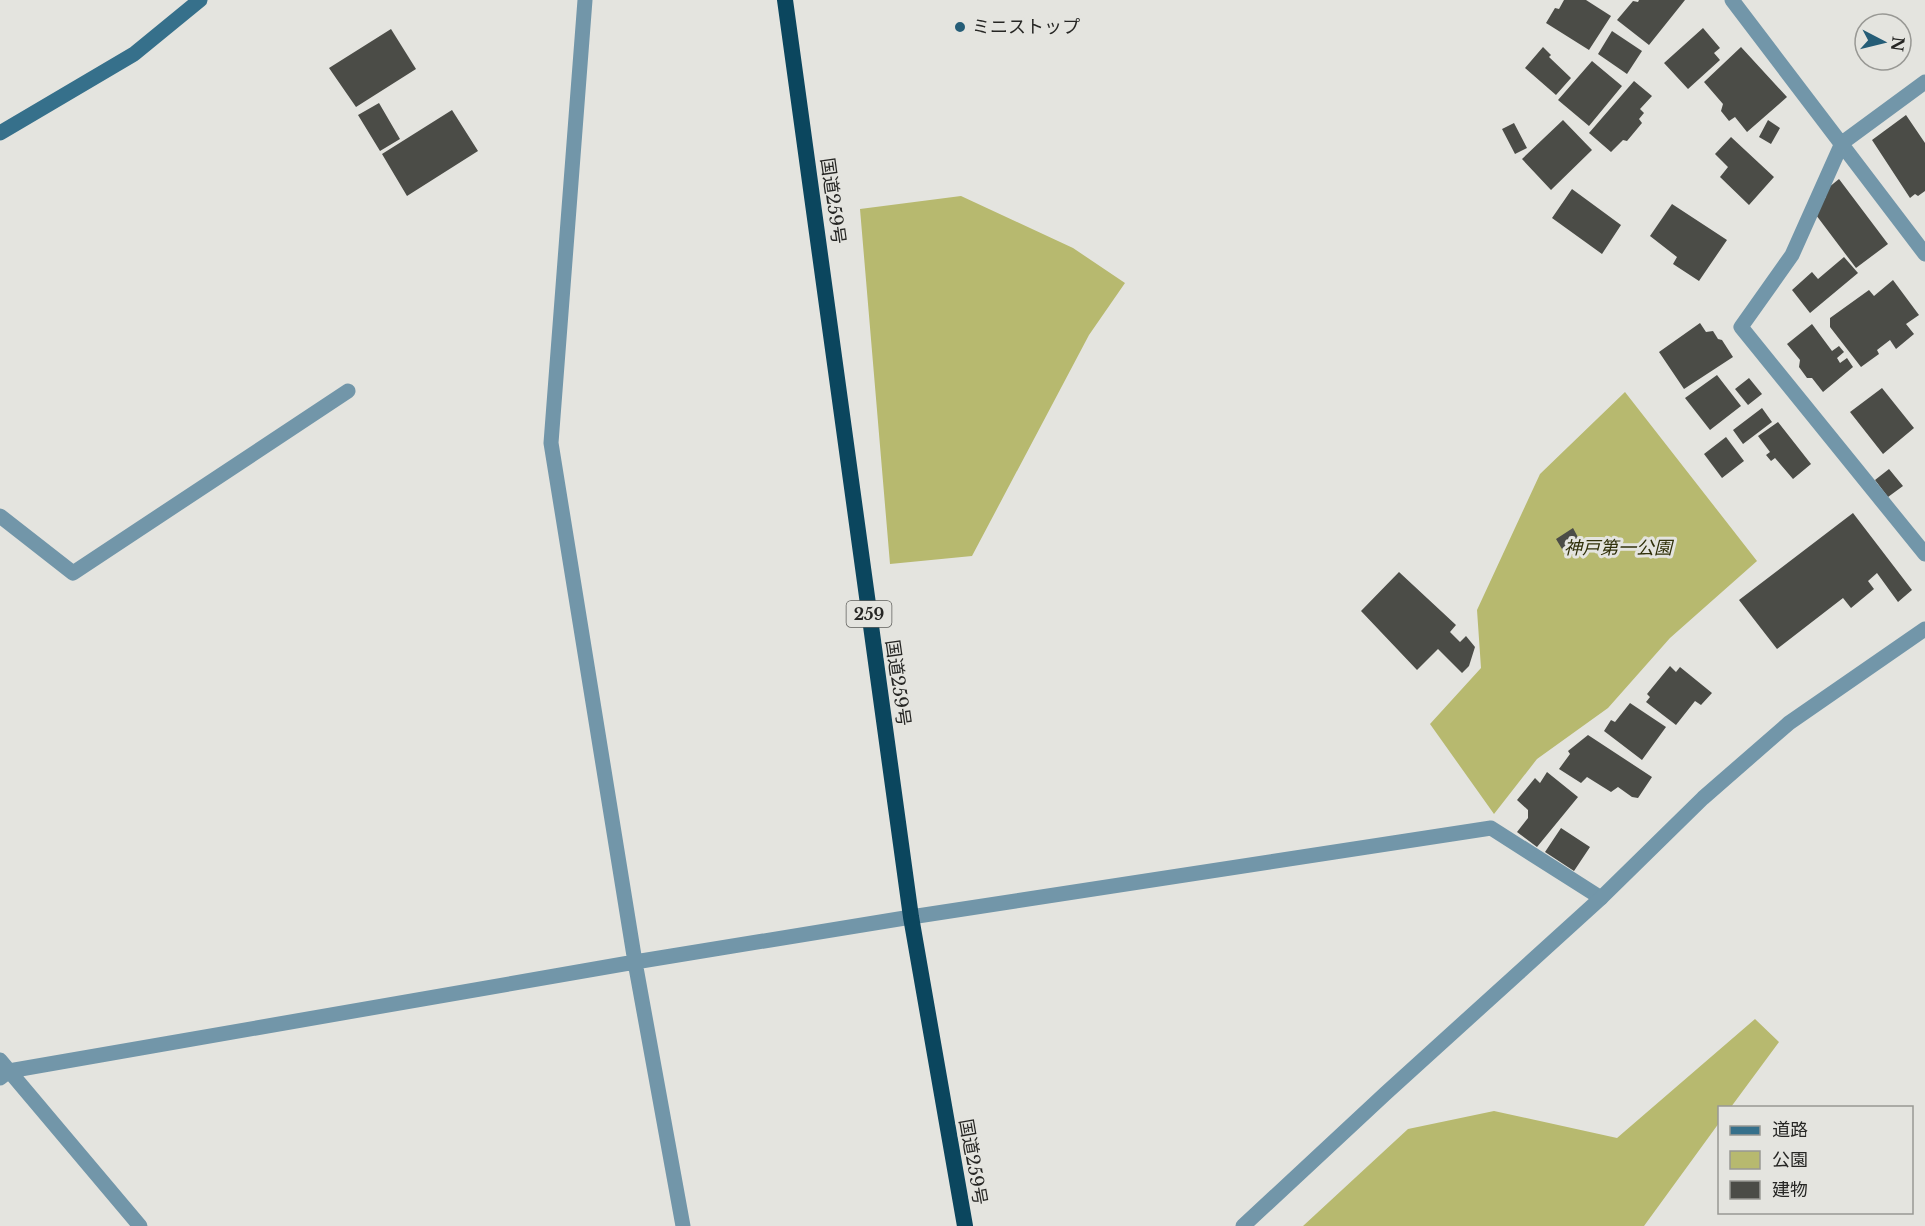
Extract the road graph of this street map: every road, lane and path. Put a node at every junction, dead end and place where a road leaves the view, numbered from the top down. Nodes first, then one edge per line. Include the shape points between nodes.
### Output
1 (200, 0) edge
2 (585, 0) edge
3 (785, 0) edge
4 (1732, 0) edge
5 (1925, 82) edge
6 (0, 134) edge
7 (1842, 143) junction
8 (1925, 254) edge
9 (348, 392) dead end
10 (0, 516) edge
11 (1925, 554) edge
12 (1925, 629) edge
13 (1601, 898) junction
14 (911, 917) junction
15 (635, 962) junction
16 (3, 1070) edge
17 (140, 1226) edge
18 (683, 1226) edge
19 (965, 1226) edge
20 (1243, 1226) edge

1 - 6 main road via 134,54
2 - 15 street via 551,442
3 - 14 highway, 国道259号 / 259
4 - 7 street
5 - 7 street
7 - 8 street
7 - 11 street via 1792,255 1742,327
9 - 10 street via 73,573
12 - 13 street via 1789,723 1702,798
13 - 14 street via 1491,828
13 - 20 street
14 - 15 street
14 - 19 highway, 国道259号 / 259
15 - 16 street
15 - 18 street
16 - 17 street

